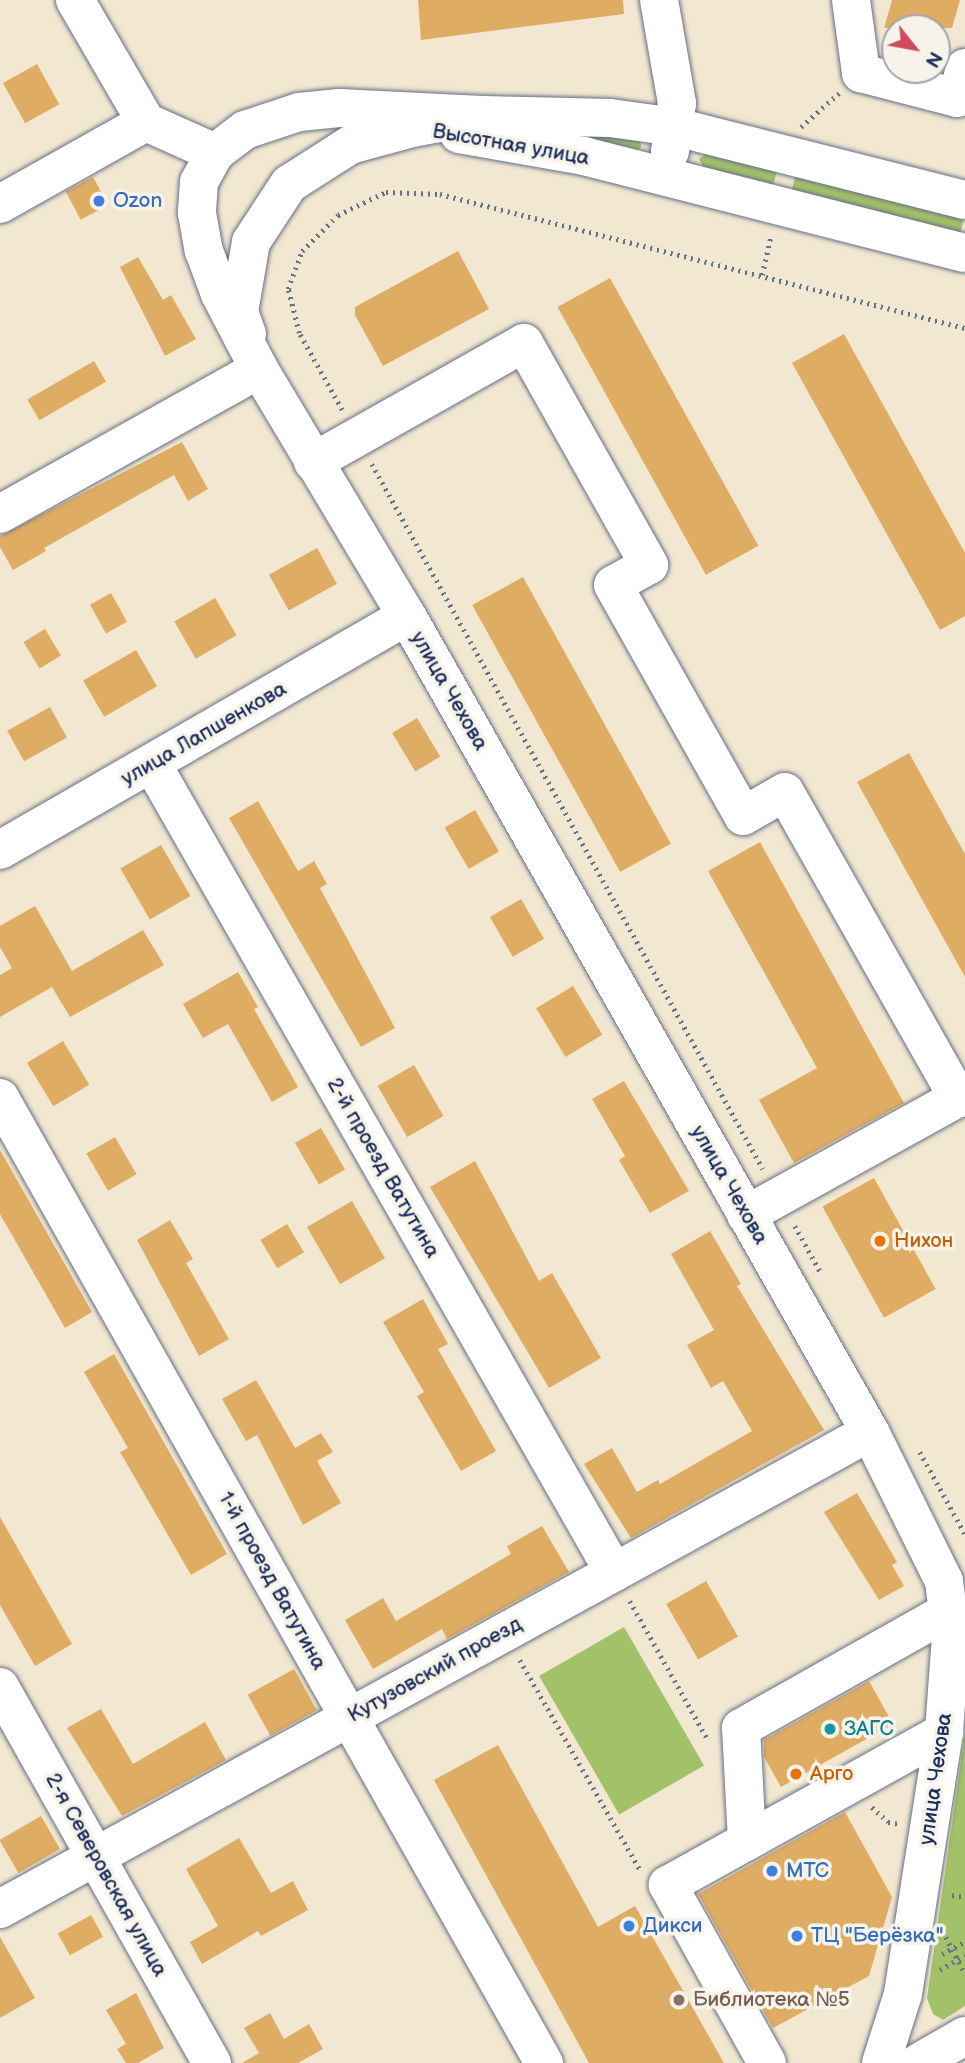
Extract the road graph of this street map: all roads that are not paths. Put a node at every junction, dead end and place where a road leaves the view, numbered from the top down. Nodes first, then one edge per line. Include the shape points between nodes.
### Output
1 (75, 0) edge
2 (659, 0) edge
3 (851, 0) edge
4 (669, 65) junction
5 (965, 68) edge
6 (482, 116) junction
7 (610, 118) junction
8 (146, 122) junction
9 (676, 127) junction
10 (412, 128) junction
11 (215, 153) junction
12 (663, 176) junction
13 (965, 200) edge
14 (0, 204) edge
15 (965, 253) edge
16 (260, 369) junction
17 (313, 462) junction
18 (0, 514) edge
19 (407, 616) junction
20 (152, 764) junction
21 (0, 850) edge
22 (961, 1096) edge
23 (0, 1098) edge
24 (746, 1215) junction
25 (870, 1432) junction
26 (614, 1572) junction
27 (953, 1604) edge
28 (0, 1687) edge
29 (348, 1717) junction
30 (944, 1732) junction
31 (747, 1841) junction
32 (94, 1856) junction
33 (0, 1909) edge
34 (965, 2036) edge
35 (212, 2063) edge
36 (544, 2063) edge
37 (767, 2063) edge
38 (881, 2063) edge
39 (918, 2063) edge

1 - 8 street
2 - 4 street
3 - 5 street via 861,73 957,98
4 - 7 street via 635,107
4 - 9 street
6 - 7 street, Высотная улица
6 - 10 street, Высотная улица
6 - 11 street, улица Чехова via 339,108 299,111 245,130
7 - 9 street, Высотная улица
8 - 11 street
8 - 14 street
9 - 12 street
9 - 13 street, Высотная улица
10 - 12 street, Высотная улица via 572,154
10 - 16 street, улица Чехова via 350,145 289,184 251,242 240,312
11 - 16 street, улица Чехова via 199,182 201,238 220,294
12 - 15 street, Высотная улица
16 - 17 street, улица Чехова
16 - 18 street
17 - 19 street, улица Чехова
17 - 22 street via 524,343 649,565 612,585 743,816 785,792
19 - 20 street, улица Лапшенкова
19 - 24 street, улица Чехова
20 - 21 street, улица Лапшенкова
20 - 26 street, 2-й проезд Ватутина
22 - 24 street
23 - 29 street, 1-й проезд Ватутина
24 - 25 street, улица Чехова
25 - 26 street, Кутузовский проезд
25 - 27 street, улица Чехова
26 - 29 street, Кутузовский проезд
27 - 30 street, улица Чехова
27 - 31 street via 741,1728
28 - 32 street, 2-я Северовская улица
29 - 32 street, Кутузовский проезд
29 - 36 street, 1-й проезд Ватутина
30 - 31 street
30 - 38 street, улица Чехова via 903,1994
31 - 37 street via 668,1885
32 - 33 street, Кутузовский проезд
32 - 35 street, 2-я Северовская улица
34 - 39 street

